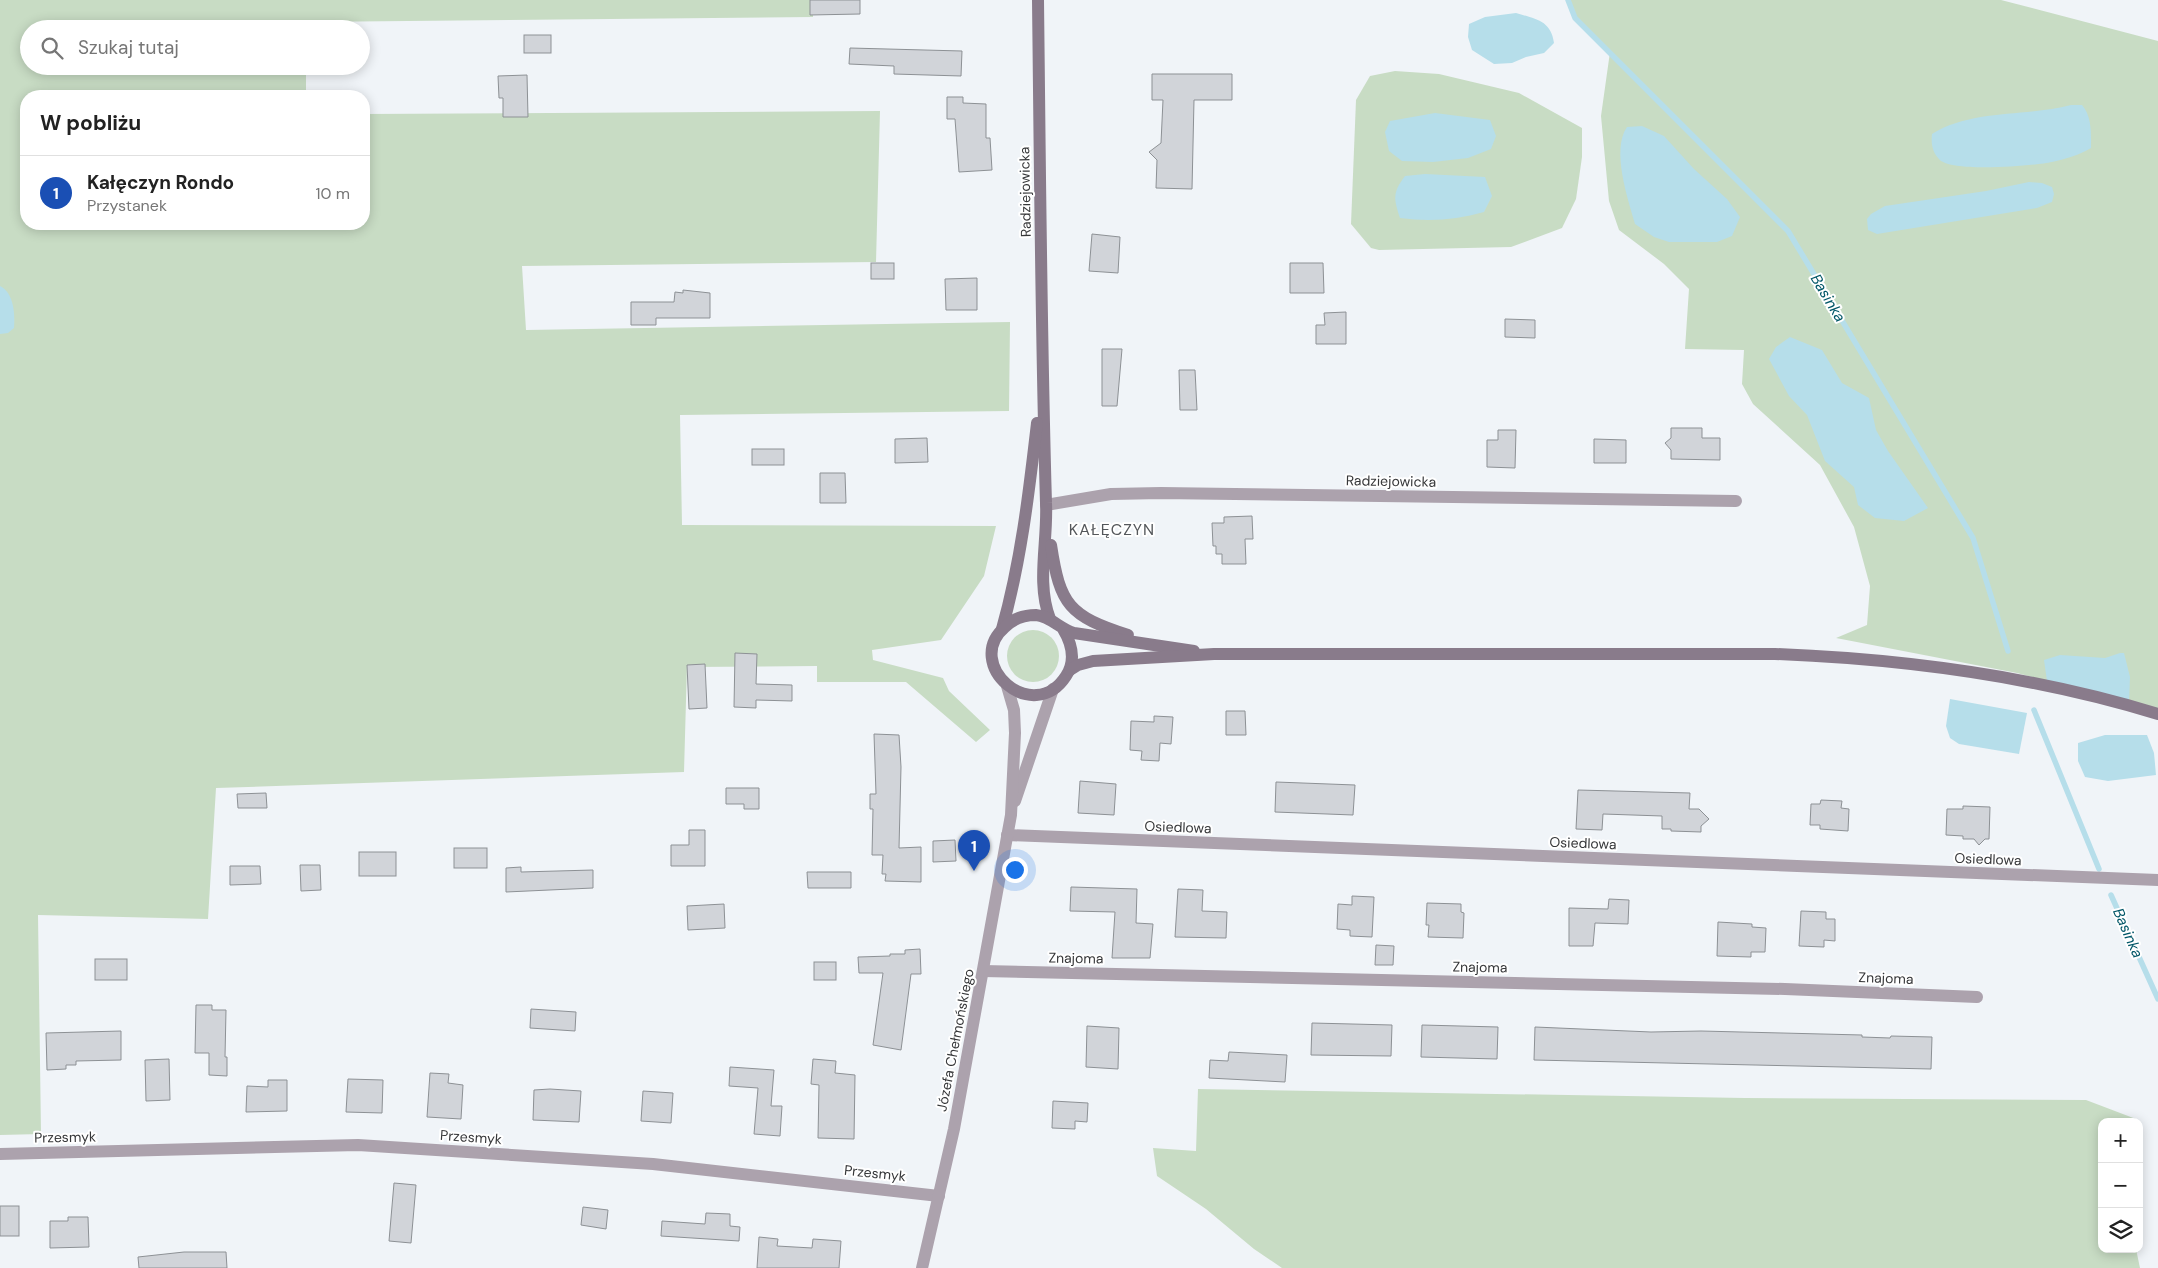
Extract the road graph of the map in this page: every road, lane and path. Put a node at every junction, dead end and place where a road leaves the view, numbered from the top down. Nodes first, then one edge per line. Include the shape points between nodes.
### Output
1 (1038, 0) edge
2 (1042, 384) junction
3 (1736, 501) dead end
4 (1046, 506) junction
5 (1050, 619) junction
6 (1002, 629) junction
7 (1063, 630) junction
8 (1157, 644) junction
9 (1214, 654) junction
10 (1070, 670) junction
11 (1008, 686) junction
12 (1053, 689) junction
13 (2158, 714) edge
14 (1010, 816) junction
15 (1007, 835) junction
16 (2158, 880) edge
17 (983, 971) junction
18 (1977, 997) dead end
19 (0, 1154) edge
20 (939, 1196) junction
21 (922, 1268) edge

1 - 2 main road, Radziejowicka
2 - 4 main road, Radziejowicka
2 - 6 main road, Radziejowicka via 1027,505
3 - 4 street, Radziejowicka via 1161,493 1111,494
4 - 5 main road, Radziejowicka via 1043,598
4 - 8 main road via 1056,577 1066,602 1098,625
5 - 6 main road via 1024,616
5 - 7 main road
6 - 11 main road via 996,638 992,656 997,674
7 - 8 main road
7 - 10 main road via 1070,642
8 - 9 main road
9 - 10 main road via 1093,661
9 - 13 main road via 1713,652 1834,656 1947,668 2010,679
10 - 12 main road
11 - 12 main road via 1030,695
11 - 14 street, Józefa Chełmońskiego via 1015,733
12 - 14 street, Józefa Chełmońskiego
14 - 15 street, Józefa Chełmońskiego
15 - 16 street, Osiedlowa
15 - 17 street, Józefa Chełmońskiego
17 - 18 street, Znajoma via 1785,989
17 - 20 street, Józefa Chełmońskiego
19 - 20 street, Przesmyk via 358,1145 654,1164
20 - 21 street, Józefa Chełmońskiego

